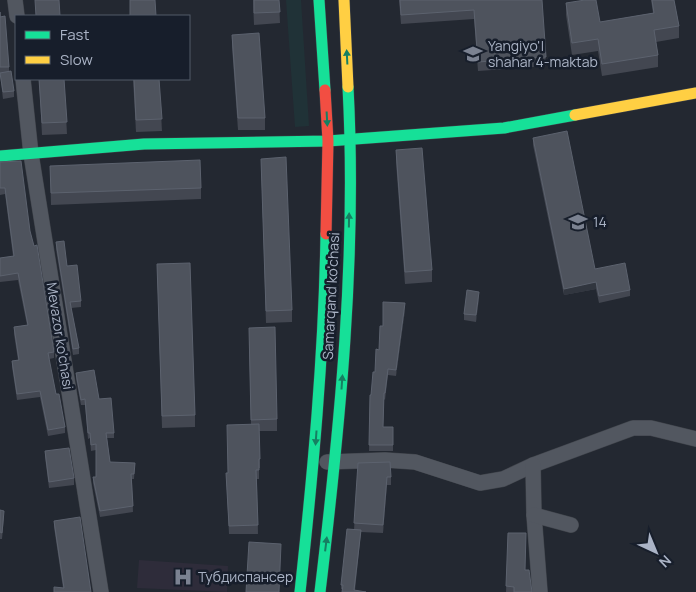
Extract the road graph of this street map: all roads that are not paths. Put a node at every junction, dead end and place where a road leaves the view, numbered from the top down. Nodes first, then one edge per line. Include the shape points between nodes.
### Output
1 (15, 0) edge
2 (320, 0) edge
3 (344, 0) edge
4 (16, 15) edge
5 (23, 80) edge
6 (696, 93) edge
7 (351, 139) junction
8 (328, 141) junction
9 (30, 154) junction
10 (0, 156) edge
11 (696, 439) edge
12 (336, 461) junction
13 (314, 464) junction
14 (533, 465) junction
15 (534, 515) junction
16 (571, 525) dead end
17 (101, 592) edge
18 (300, 592) edge
19 (320, 592) edge
20 (540, 592) edge

1 - 4 street
2 -> 8 main road, Samarqand ko'chasi
7 -> 3 main road, Samarqand ko'chasi
5 - 9 street, Mevazor ko'chasi
6 - 7 main road via 504,128
7 - 8 main road
12 -> 7 main road, Samarqand ko'chasi via 348,295
8 - 9 main road via 144,144
8 -> 13 main road, Samarqand ko'chasi via 324,308
9 - 10 main road
9 - 17 street, Mevazor ko'chasi
11 - 14 street via 651,428 633,428
12 - 13 street
12 - 14 street via 415,462 480,483 503,479
19 -> 12 main road, Samarqand ko'chasi
13 - 18 main road, Samarqand ko'chasi
14 - 15 street
15 - 16 street
15 - 20 street

